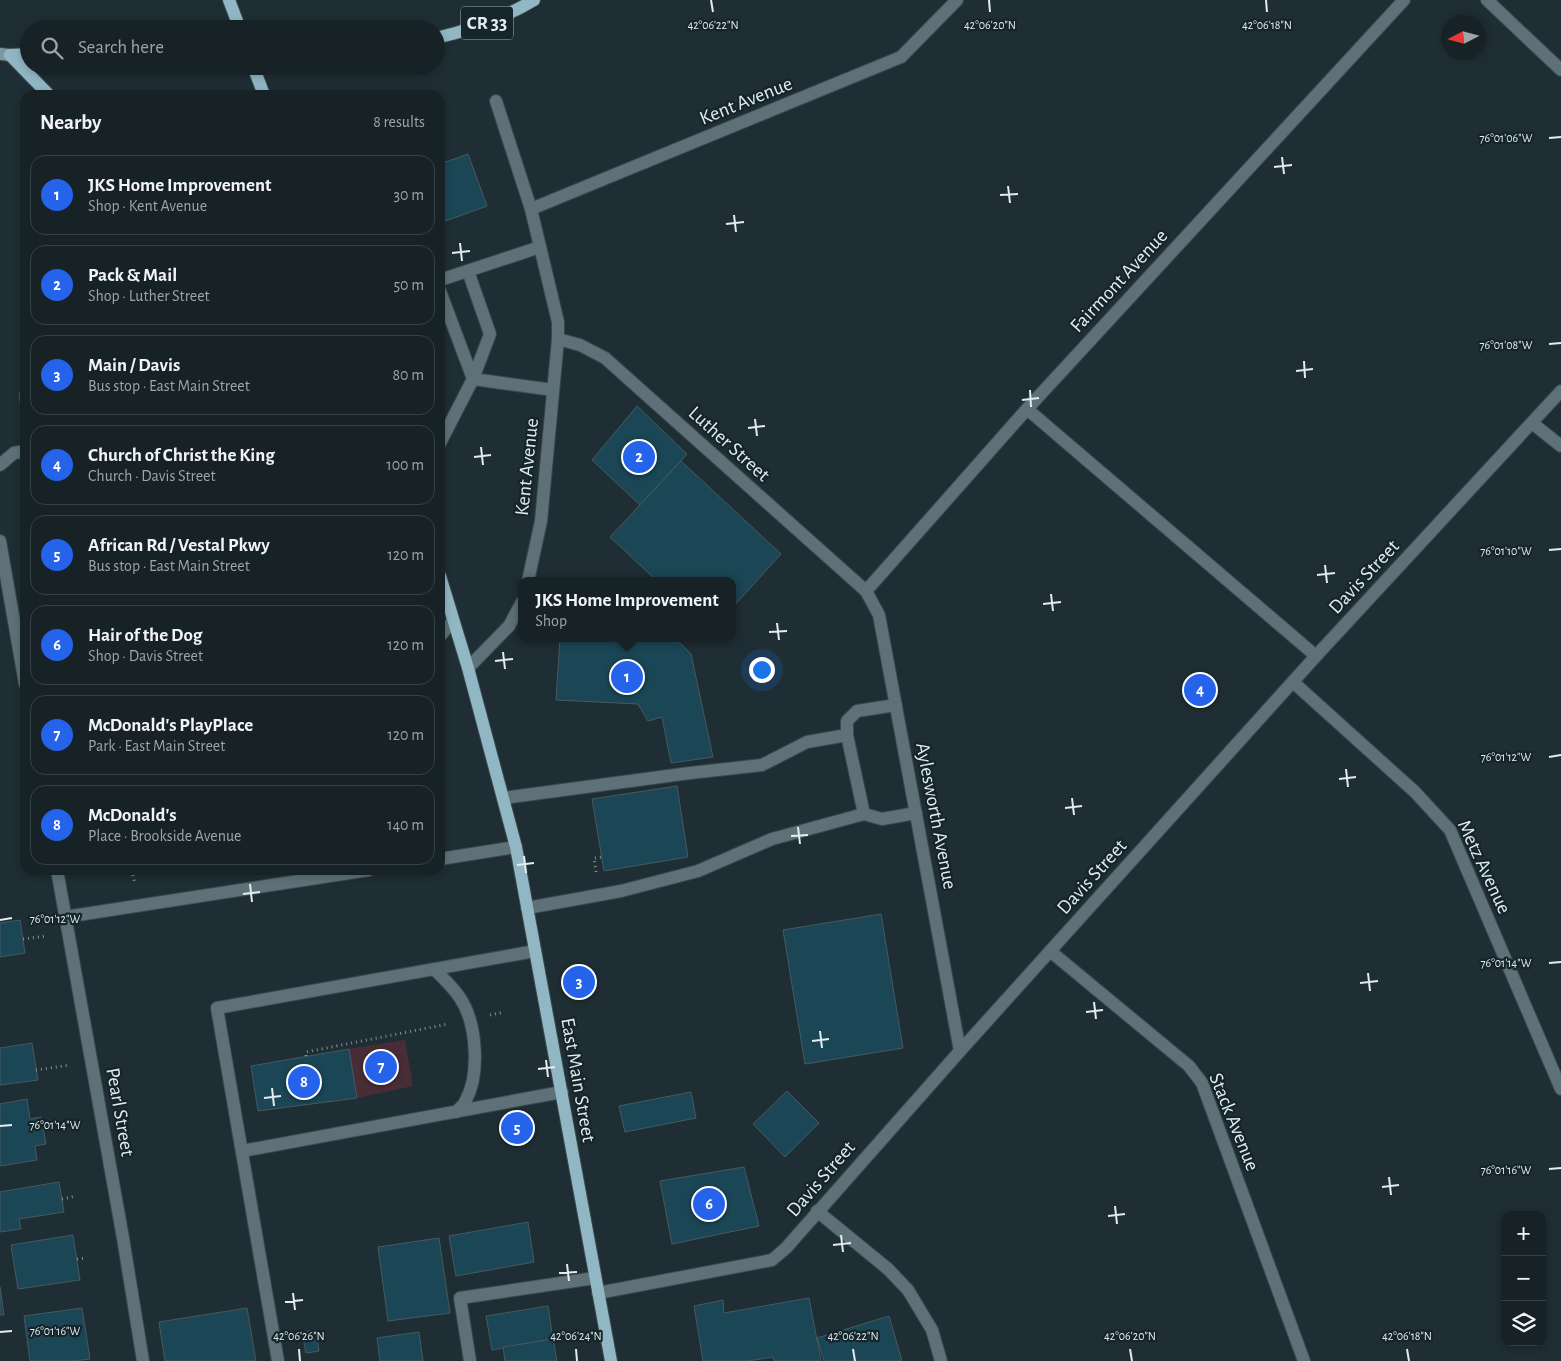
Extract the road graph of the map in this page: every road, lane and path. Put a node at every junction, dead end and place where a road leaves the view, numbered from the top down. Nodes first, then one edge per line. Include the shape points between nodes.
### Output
1 (229, 0) edge
2 (534, 0) edge
3 (957, 0) edge
4 (1404, 0) edge
5 (1487, 0) edge
6 (237, 20) edge
7 (445, 36) edge
8 (5, 54) edge
9 (20, 54) edge
10 (20, 68) edge
11 (1561, 70) edge
12 (28, 75) edge
13 (256, 75) edge
14 (44, 90) edge
15 (262, 90) edge
16 (496, 101) dead end
17 (531, 209) junction
18 (540, 247) junction
19 (468, 270) junction
20 (445, 278) edge
21 (445, 304) edge
22 (558, 339) junction
23 (473, 379) junction
24 (553, 390) junction
25 (1561, 391) edge
26 (1027, 409) junction
27 (1532, 423) junction
28 (445, 432) edge
29 (1561, 446) edge
30 (20, 452) edge
31 (0, 465) edge
32 (0, 541) edge
33 (529, 577) edge
34 (866, 591) junction
35 (445, 593) edge
36 (518, 610) edge
37 (453, 621) junction
38 (445, 630) edge
39 (20, 655) edge
40 (1316, 656) junction
41 (468, 668) junction
42 (1293, 682) junction
43 (896, 705) junction
44 (847, 736) junction
45 (503, 798) junction
46 (916, 813) junction
47 (864, 814) junction
48 (516, 847) junction
49 (602, 857) dead end
50 (445, 858) edge
51 (596, 872) dead end
52 (58, 875) edge
53 (337, 875) edge
54 (527, 908) junction
55 (65, 918) junction
56 (535, 951) junction
57 (1050, 951) junction
58 (434, 969) junction
59 (504, 1012) dead end
60 (483, 1016) dead end
61 (450, 1023) dead end
62 (960, 1051) junction
63 (306, 1056) dead end
64 (92, 1062) junction
65 (36, 1070) dead end
66 (1561, 1089) edge
67 (562, 1092) junction
68 (456, 1112) junction
69 (242, 1151) junction
70 (76, 1196) dead end
71 (62, 1199) dead end
72 (817, 1211) junction
73 (86, 1258) dead end
74 (77, 1259) dead end
75 (596, 1278) junction
76 (598, 1293) junction
77 (143, 1361) edge
78 (278, 1361) edge
79 (470, 1361) edge
80 (611, 1361) edge
81 (941, 1361) edge
82 (1304, 1361) edge

1 - 6 main road
2 - 7 main road, CR 33 via 488,22
3 - 17 street, Kent Avenue via 901,57
4 - 26 street, Fairmont Avenue
5 - 11 street
8 - 9 main road
8 - 10 main road
12 - 14 main road
13 - 15 main road
16 - 17 street, Kent Avenue
17 - 18 street, Kent Avenue
18 - 19 street
18 - 22 street, Kent Avenue via 558,322
19 - 20 street
19 - 23 street via 490,334
21 - 23 street
22 - 24 street, Kent Avenue
22 - 34 street, Luther Street via 580,345 605,358
23 - 24 street
23 - 28 street
24 - 33 street, Kent Avenue via 541,521
25 - 27 street, Davis Street
26 - 34 street, Fairmont Avenue
26 - 40 street
27 - 29 street
27 - 40 street, Davis Street
30 - 31 street
32 - 39 street
34 - 43 street, Aylesworth Avenue via 879,615
35 - 37 main road, East Main Street
36 - 41 street via 510,626
37 - 38 street
37 - 41 main road, East Main Street
40 - 42 street, Davis Street
41 - 45 main road, East Main Street
42 - 57 street, Davis Street
42 - 66 street, Metz Avenue via 1415,792 1450,830
43 - 44 street via 857,711 847,721
43 - 46 street, Aylesworth Avenue
44 - 45 street via 808,742 762,765
44 - 47 street
45 - 48 main road, East Main Street
46 - 47 street via 882,819
46 - 62 street, Aylesworth Avenue
47 - 54 street via 772,839 698,871 621,891
48 - 50 street
48 - 54 main road, East Main Street
49 - 51 path via 594,858
52 - 55 street, Pearl Street
53 - 55 street
54 - 56 main road, East Main Street
55 - 64 street, Pearl Street
56 - 58 street
56 - 67 main road, East Main Street
57 - 62 street, Davis Street
57 - 82 street, Stack Avenue via 1189,1066 1202,1083
58 - 68 street via 461,998 474,1038 472,1084 466,1102
58 - 69 street via 217,1008
59 - 60 path
61 - 63 path via 306,1052
62 - 72 street, Davis Street
64 - 65 path
64 - 77 street, Pearl Street
67 - 68 street
67 - 75 main road, East Main Street
68 - 69 street
69 - 78 street
70 - 71 path
72 - 76 street, Davis Street via 772,1260
72 - 81 street via 888,1269 908,1290 932,1330
73 - 74 path
75 - 76 main road, East Main Street
75 - 79 street via 460,1298
76 - 80 main road, East Main Street

